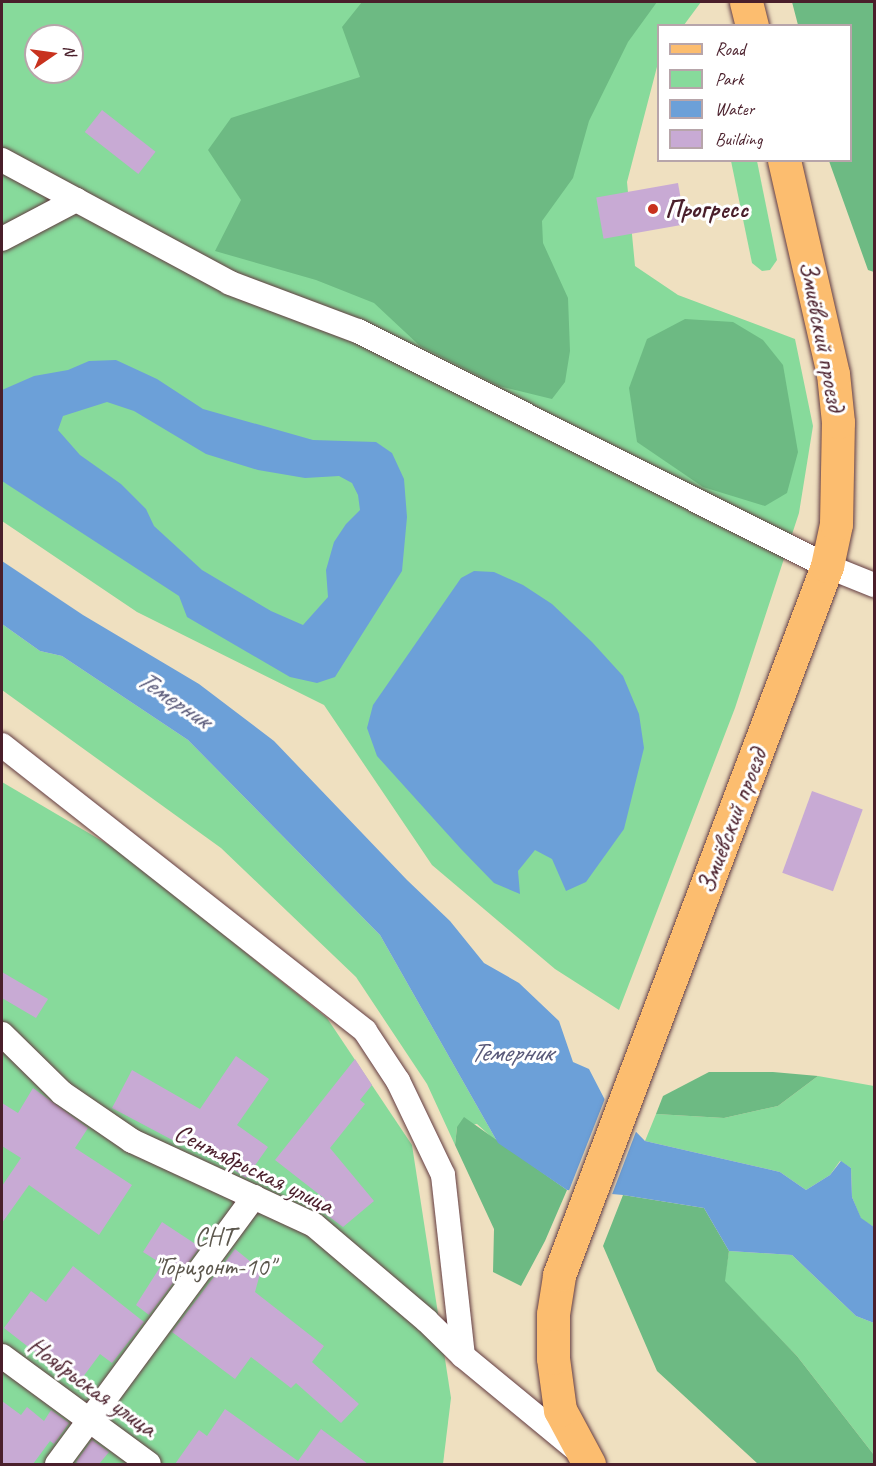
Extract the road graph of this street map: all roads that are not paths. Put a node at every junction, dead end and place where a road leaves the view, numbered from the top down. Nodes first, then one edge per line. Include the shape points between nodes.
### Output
1 (746, 2) edge
2 (752, 24) edge
3 (2, 160) edge
4 (784, 162) edge
5 (76, 200) junction
6 (2, 239) edge
7 (827, 566) junction
8 (874, 585) edge
9 (2, 745) edge
10 (2, 1034) edge
11 (254, 1197) junction
12 (2, 1356) edge
13 (463, 1356) junction
14 (89, 1421) junction
15 (587, 1461) edge
16 (57, 1464) edge
17 (149, 1464) edge

1 - 2 main road
3 - 5 street
4 - 7 main road, Змиёвский проезд via 835,386 839,476 836,524
5 - 6 street
5 - 7 street via 230,283 358,331
7 - 8 street
7 - 15 main road, Змиёвский проезд via 559,1275 553,1314 553,1358 560,1410
9 - 13 street via 365,1031 398,1081 443,1175
10 - 11 street, Сентябрьская улица via 62,1093 132,1141
11 - 13 street, Сентябрьская улица via 314,1225
11 - 14 street
12 - 14 street, Ноябрьская улица
13 - 15 street, Сентябрьская улица
14 - 16 street
14 - 17 street, Ноябрьская улица

